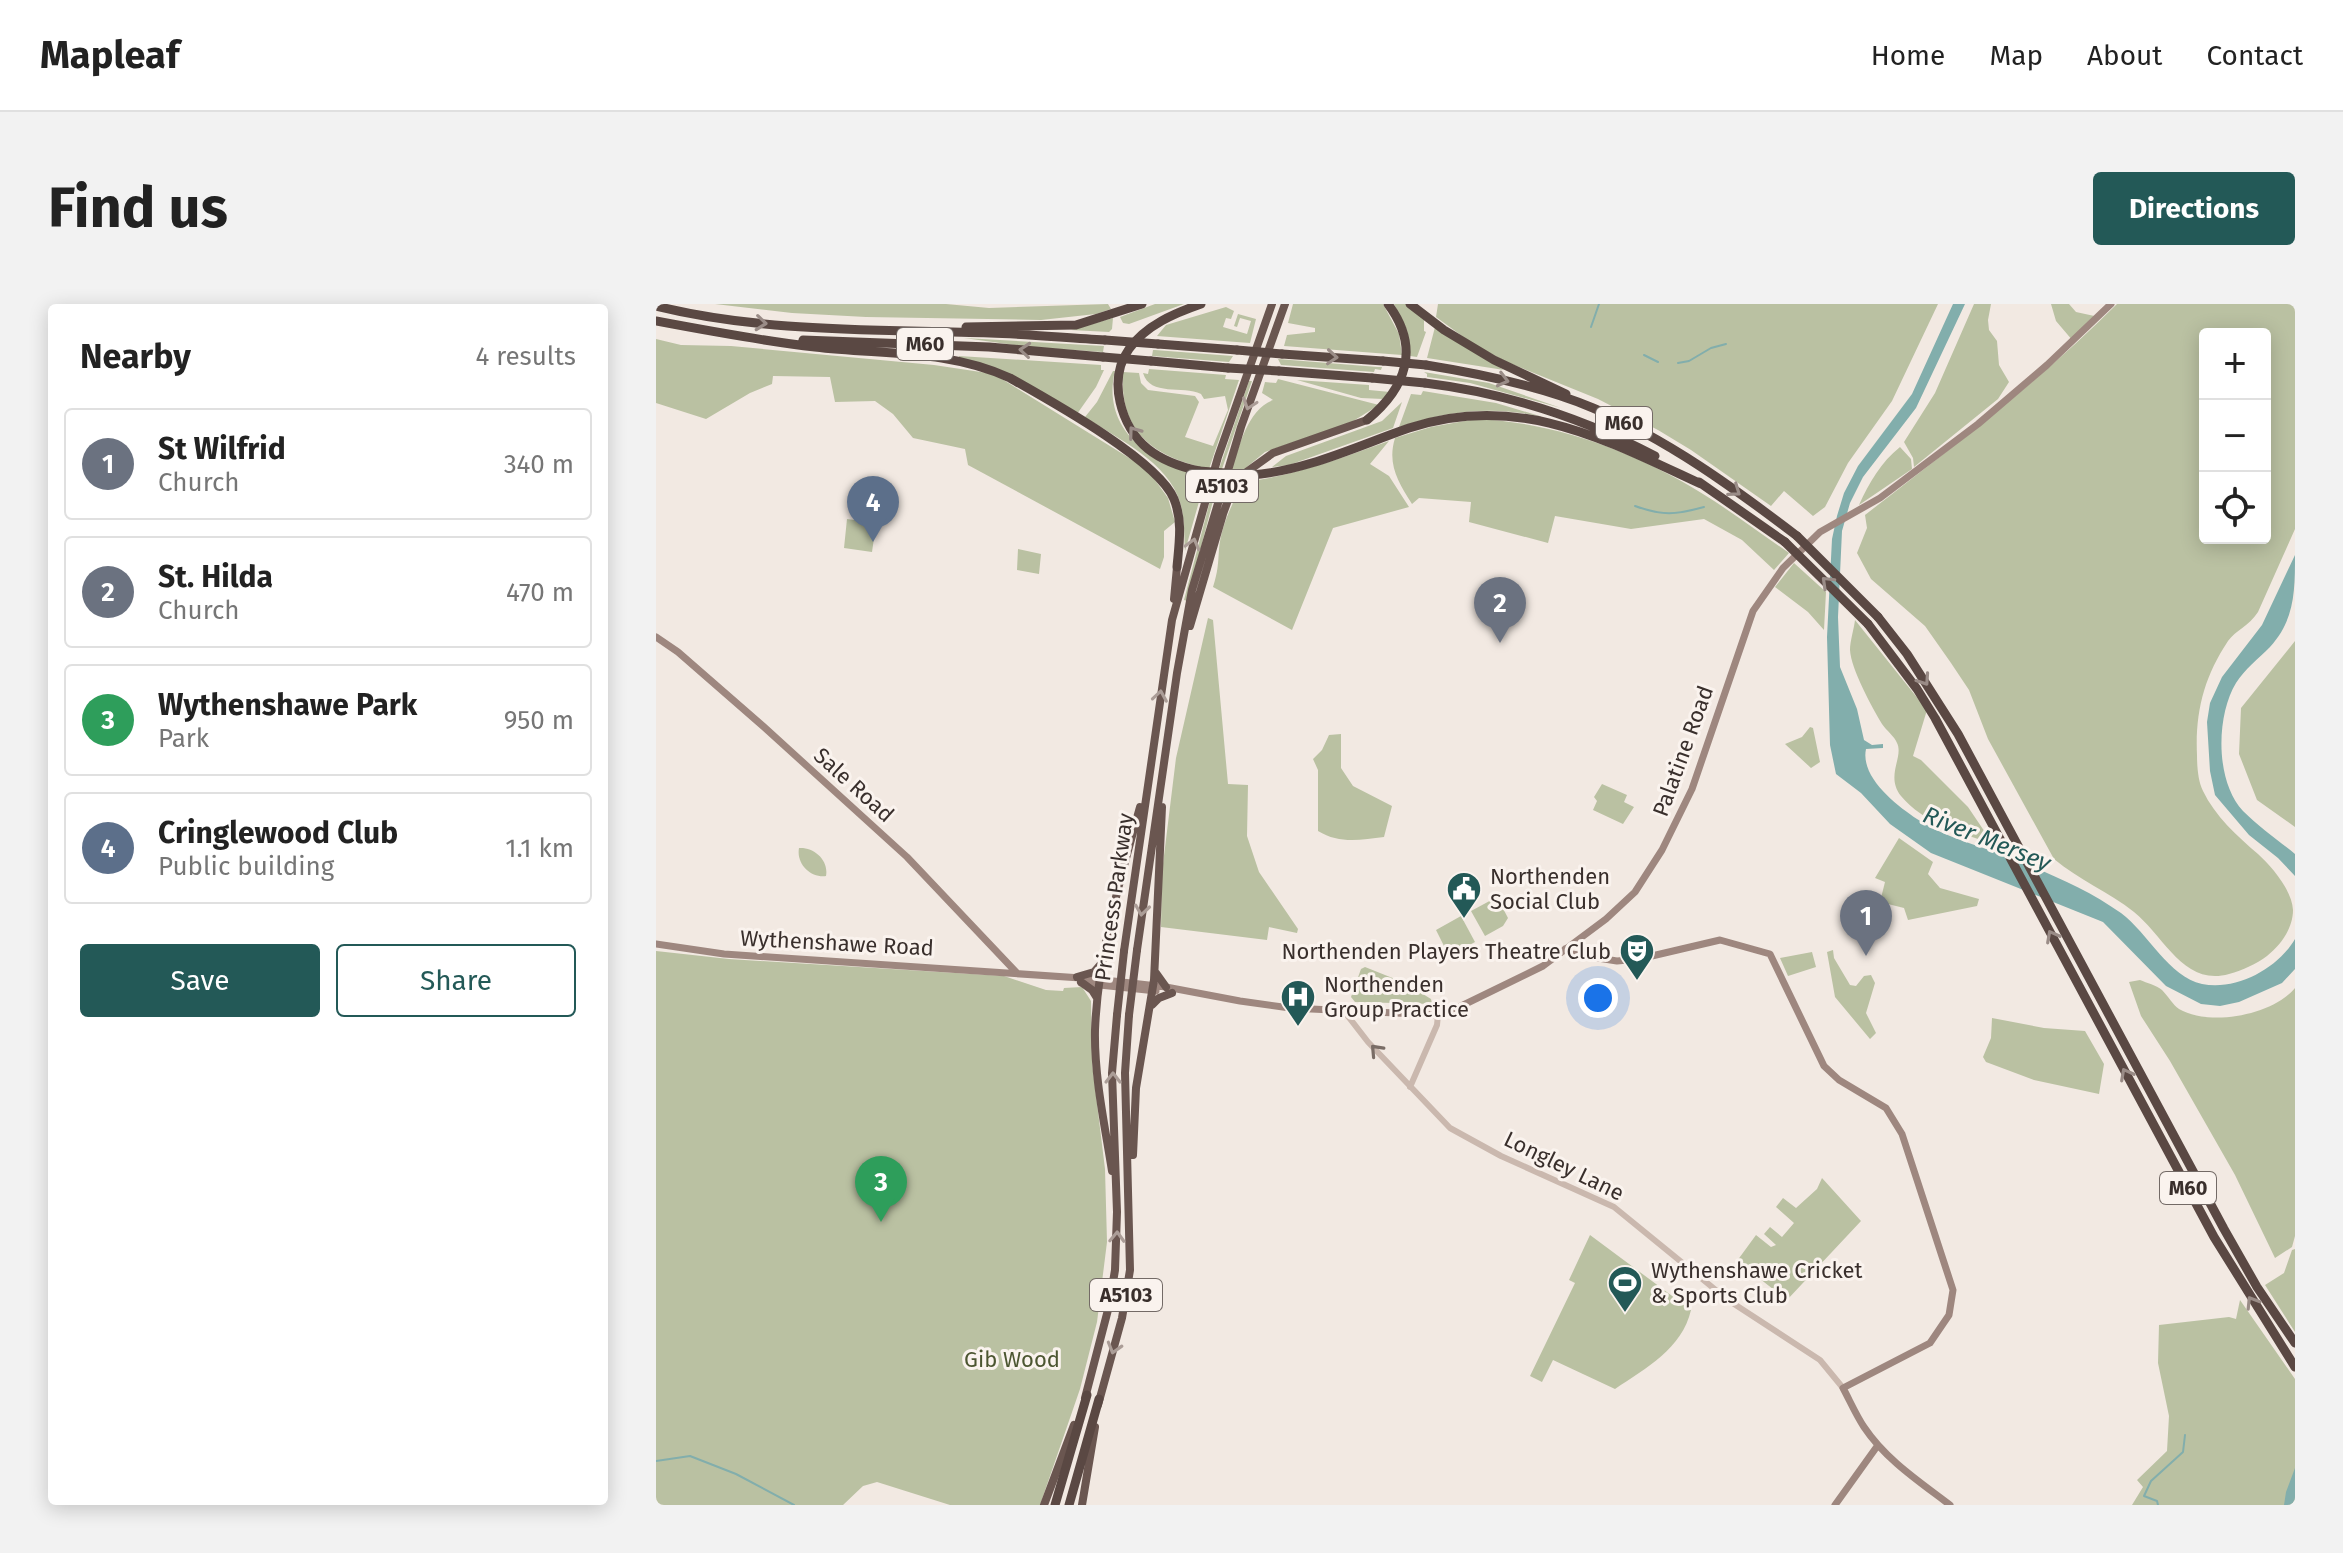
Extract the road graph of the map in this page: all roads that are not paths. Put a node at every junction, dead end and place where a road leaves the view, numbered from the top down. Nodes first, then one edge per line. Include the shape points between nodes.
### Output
1 (1142, 304) edge
2 (1201, 304) edge
3 (1272, 304) edge
4 (1285, 304) edge
5 (1388, 304) edge
6 (1410, 304) edge
7 (2111, 304) edge
8 (656, 306) edge
9 (656, 321) edge
10 (902, 331) junction
11 (747, 337) junction
12 (1592, 408) junction
13 (1367, 420) joint
14 (1701, 484) junction
15 (1177, 567) joint
16 (1172, 620) junction
17 (656, 637) edge
18 (1177, 673) junction
19 (1150, 773) junction
20 (1162, 778) junction
21 (656, 944) edge
22 (1565, 949) junction
23 (1102, 962) junction
24 (1155, 969) junction
25 (1016, 972) junction
26 (1079, 980) junction
27 (1099, 982) junction
28 (1153, 988) junction
29 (1169, 990) junction
30 (1193, 993) joint
31 (1097, 999) junction
32 (1151, 1006) junction
33 (1344, 1011) junction
34 (1438, 1015) junction
35 (1410, 1087) junction
36 (1129, 1188) junction
37 (1117, 1212) junction
38 (2295, 1343) edge
39 (2295, 1367) edge
40 (1843, 1388) junction
41 (1087, 1395) junction
42 (1099, 1399) junction
43 (1878, 1445) junction
44 (1070, 1502) edge
45 (1044, 1505) edge
46 (1055, 1505) edge
47 (1082, 1505) edge
48 (1835, 1505) edge
49 (1950, 1505) edge

1 - 10 highway, M60 via 1058,326
14 -> 2 highway, M60, bridge via 1601,440 1502,414 1472,414 1409,428 1299,466 1251,475 1199,471 1166,460 1130,429 1118,393 1121,369 1131,345 1156,324
16 -> 3 highway, Princess Parkway / A5103 via 1214,469
4 -> 18 highway, Princess Parkway / A5103 via 1210,527
5 - 13 highway via 1402,332 1405,368 1395,393
6 - 12 highway, M60 via 1494,360
7 - 22 main road, Palatine Road via 1978,424 1880,498 1820,532 1783,568 1753,611 1692,789 1662,850 1635,892
8 -> 10 highway, M60 via 762,323
9 - 11 highway, M60
10 -> 12 highway, M60, bridge via 1105,340 1426,365 1496,378
14 -> 11 highway, M60, bridge via 1581,422 1508,398 1425,383 989,347
11 - 15 highway, M60 via 910,354 969,364 1010,378 1160,477 1180,522
12 -> 38 highway, M60, bridge via 1692,461 1797,536 1878,617 1935,696 2230,1241
13 - 18 highway via 1273,453 1241,476 1223,514
39 -> 14 highway, M60, bridge via 2214,1237 1917,689 1868,624 1785,542
15 - 16 highway
19 -> 16 highway, Princess Parkway / A5103
17 - 25 main road, Sale Road via 907,857
18 - 20 highway, Princess Parkway / A5103
19 - 23 highway
37 -> 19 highway, Princess Parkway / A5103, bridge via 1112,1073
20 - 24 highway
20 -> 36 highway, Princess Parkway / A5103, bridge via 1129,1015
21 - 25 main road, Wythenshawe Road via 724,954
22 - 34 main road, Palatine Road via 1529,973
22 - 40 main road via 1617,961 1720,940 1764,951 1774,958 1824,1066 1886,1108 1902,1134 1953,1290 1949,1315 1930,1343
23 - 26 highway
23 - 27 highway
24 - 28 highway
24 - 29 highway
25 - 26 main road, Wythenshawe Road
26 - 27 main road, Wythenshawe Road
26 - 31 highway
27 - 28 main road, Wythenshawe Road
27 - 31 highway
28 - 29 main road, Wythenshawe Road
28 - 32 highway
29 - 30 main road, Wythenshawe Road
29 - 32 highway
30 - 33 main road, Palatine Road
31 - 37 highway via 1095,1044
32 - 36 highway via 1136,1088
33 - 34 main road, Palatine Road
35 -> 33 street, Longley Lane
34 - 35 street
35 - 40 street, Longley Lane via 1461,1135 1614,1207 1728,1300 1820,1360
36 -> 42 highway, Princess Parkway / A5103 via 1130,1270
41 -> 37 highway, Princess Parkway / A5103 via 1115,1270
40 - 43 main road, Longley Lane
41 - 45 highway, A5103
41 - 46 highway, Princess Parkway
42 - 44 highway, Princess Parkway
42 - 47 highway, A5103
43 - 48 main road
43 - 49 main road, Longley Lane

